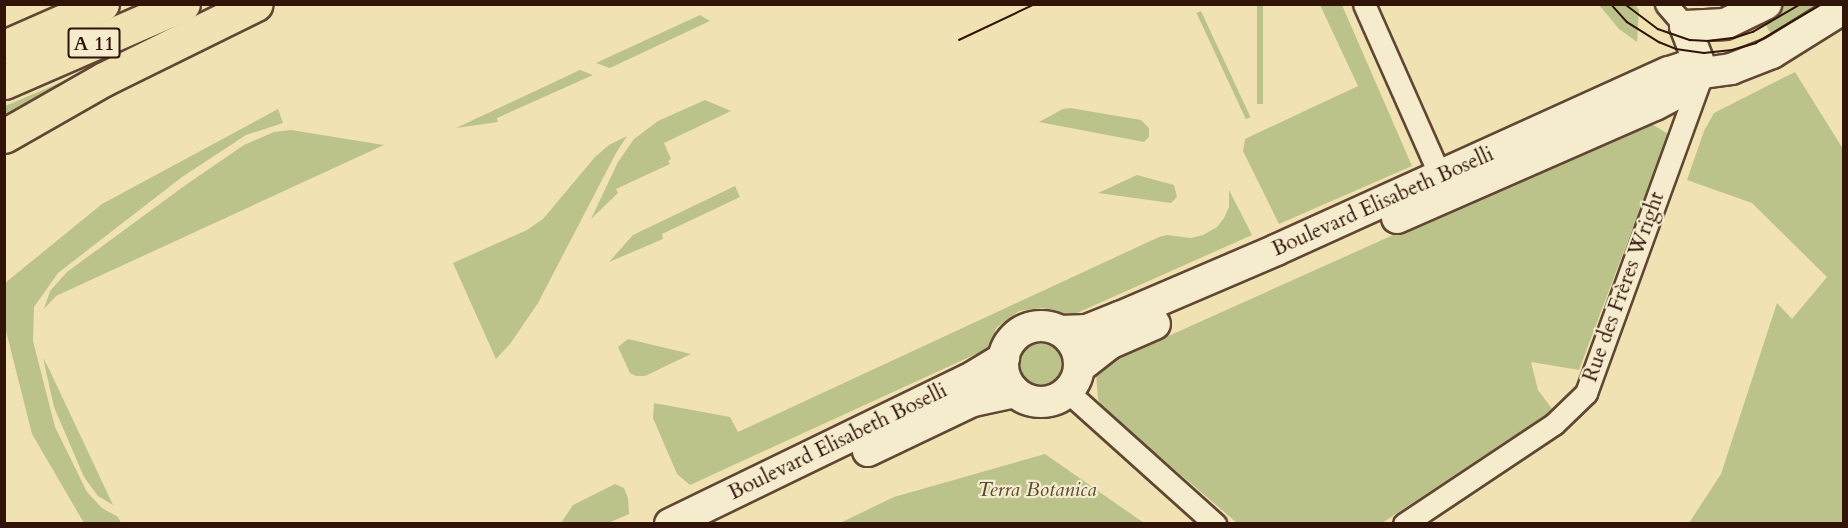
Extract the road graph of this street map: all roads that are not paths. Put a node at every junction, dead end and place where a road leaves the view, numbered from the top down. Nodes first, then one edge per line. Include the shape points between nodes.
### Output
1 (51, 4) edge
2 (102, 4) edge
3 (183, 4) edge
4 (256, 4) edge
5 (1364, 4) edge
6 (1766, 4) edge
7 (1844, 8) edge
8 (1675, 15) edge
9 (4, 22) edge
10 (4, 47) edge
11 (1702, 73) junction
12 (4, 82) edge
13 (4, 136) edge
14 (1444, 186) junction
15 (1061, 332) junction
16 (1004, 358) junction
17 (1074, 379) junction
18 (1015, 392) junction
19 (670, 524) edge
20 (716, 524) edge
21 (1215, 524) edge
22 (1404, 524) edge

1 - 9 highway
2 - 10 highway, A 11
3 - 12 highway, A 11
4 - 13 highway via 74,95
5 - 14 street
6 - 8 street via 1725,24
7 - 11 street, Boulevard Elisabeth Boselli via 1772,53 1731,69
8 - 11 street
11 - 14 street, Boulevard Elisabeth Boselli via 1682,68 1669,72
11 - 22 street, Rue des Frères Wright via 1586,393 1554,424
14 - 15 street, Boulevard Elisabeth Boselli via 1087,330
14 - 17 street, Boulevard Elisabeth Boselli via 1109,344
15 - 16 street via 1044,326 1026,330 1011,341
15 - 17 street via 1075,347
16 - 18 street via 1005,374
16 - 19 street, Boulevard Elisabeth Boselli via 969,379
17 - 18 street via 1056,399 1027,400
17 - 21 street
18 - 20 street via 973,401

